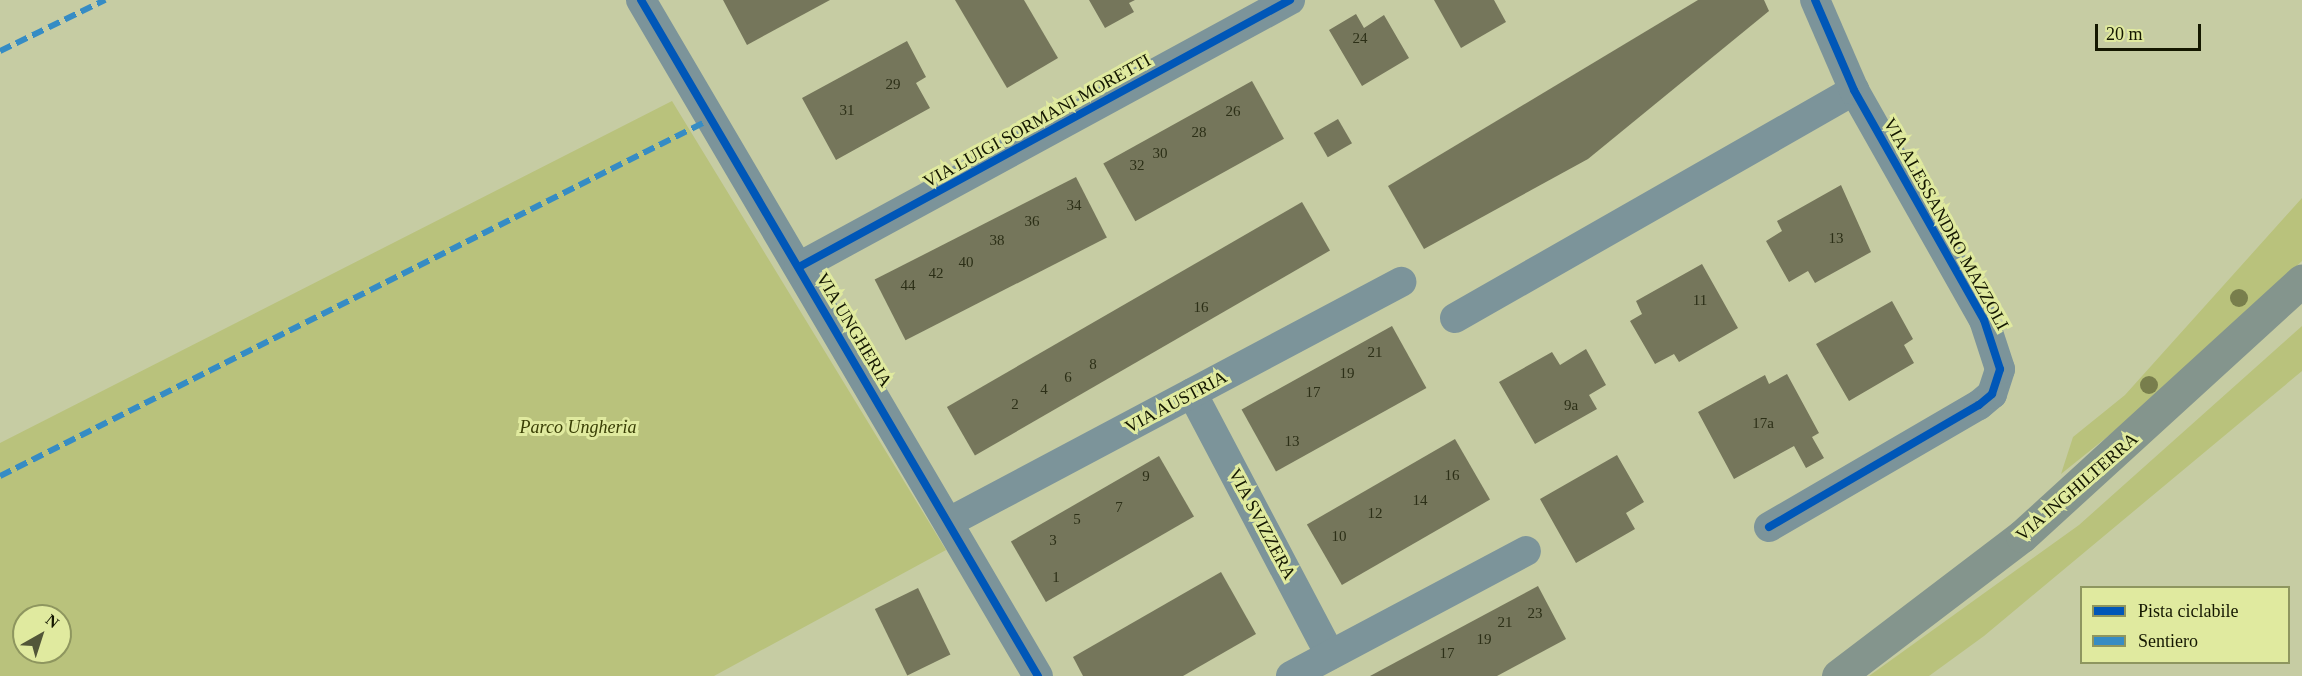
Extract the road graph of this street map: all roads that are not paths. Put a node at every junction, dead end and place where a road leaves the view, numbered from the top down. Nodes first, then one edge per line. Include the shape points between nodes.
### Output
1 (641, 0) edge
2 (1290, 0) edge
3 (1815, 0) edge
4 (1854, 90) junction
5 (799, 267) junction
6 (2302, 280) edge
7 (1401, 282) dead end
8 (1455, 318) dead end
9 (1192, 393) junction
10 (951, 521) junction
11 (1769, 527) dead end
12 (1526, 551) dead end
13 (1330, 655) junction
14 (1038, 676) edge
15 (1291, 676) edge
16 (1838, 676) edge

1 - 5 street, VIA UNGHERIA
2 - 5 street, VIA LUIGI SORMANI MORETTI
3 - 4 street, VIA ALESSANDRO MAZZOLI
4 - 8 street
4 - 11 street, VIA ALESSANDRO MAZZOLI via 1993,338 1998,381 1992,394 1967,413
5 - 10 street, VIA UNGHERIA
6 - 16 main road, VIA INGHILTERRA via 2022,537
7 - 9 street, VIA AUSTRIA
9 - 10 street, VIA AUSTRIA
9 - 13 street, VIA SVIZZERA
10 - 14 street, VIA UNGHERIA
12 - 13 street
13 - 15 street

